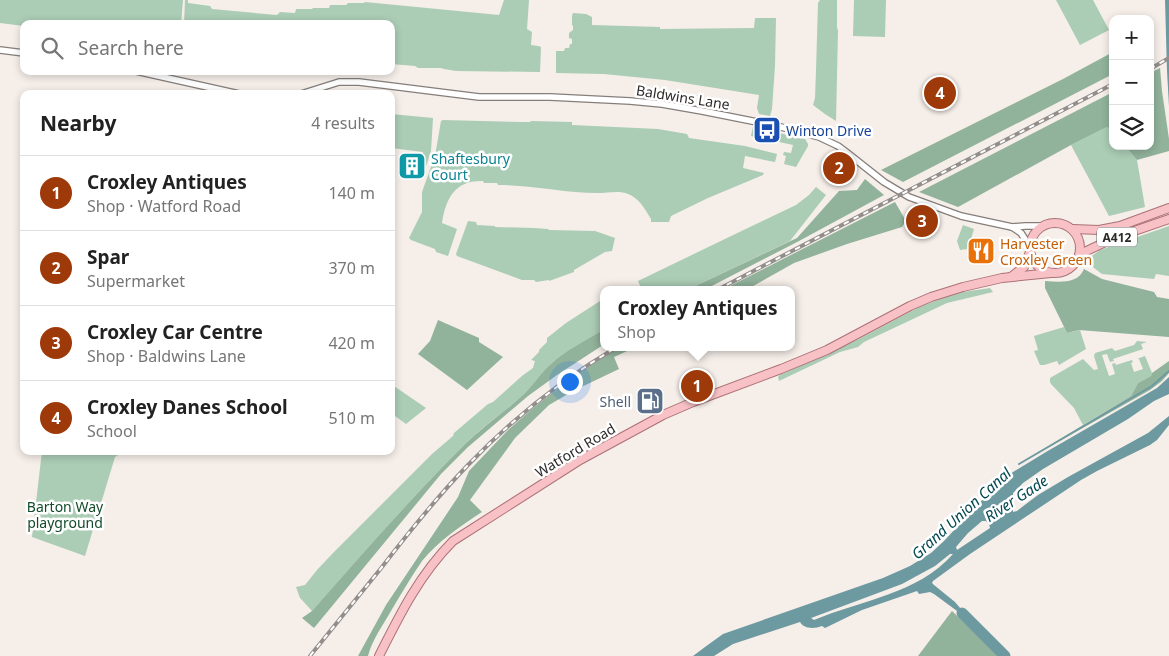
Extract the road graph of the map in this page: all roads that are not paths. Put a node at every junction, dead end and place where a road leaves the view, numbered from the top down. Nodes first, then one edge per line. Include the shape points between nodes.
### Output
1 (0, 50) edge
2 (20, 52) edge
3 (154, 75) edge
4 (221, 90) edge
5 (314, 90) edge
6 (1169, 208) edge
7 (1169, 218) edge
8 (1043, 226) junction
9 (1012, 227) junction
10 (1073, 228) junction
11 (1030, 249) junction
12 (1080, 254) junction
13 (1052, 273) junction
14 (1011, 277) junction
15 (380, 656) edge

1 - 2 street
3 - 4 street
5 - 9 street, Baldwins Lane via 339,82 359,82 479,97 630,101 702,111 819,137 909,197 961,216
6 - 10 main road, A412 via 1106,229
7 - 12 main road, A412
8 - 9 street, Baldwins Lane
8 - 10 main road, A412 via 1061,223
8 - 11 main road via 1033,235
9 - 11 street via 1021,233
10 - 12 main road, A412
11 - 13 main road via 1034,263 1042,271
11 - 14 main road via 1024,268
12 - 13 main road, A412 via 1069,270
13 - 14 main road, Watford Road / A412
14 - 15 main road, Watford Road / A412 via 921,301 827,350 663,415 580,460 462,534 438,555 403,608

